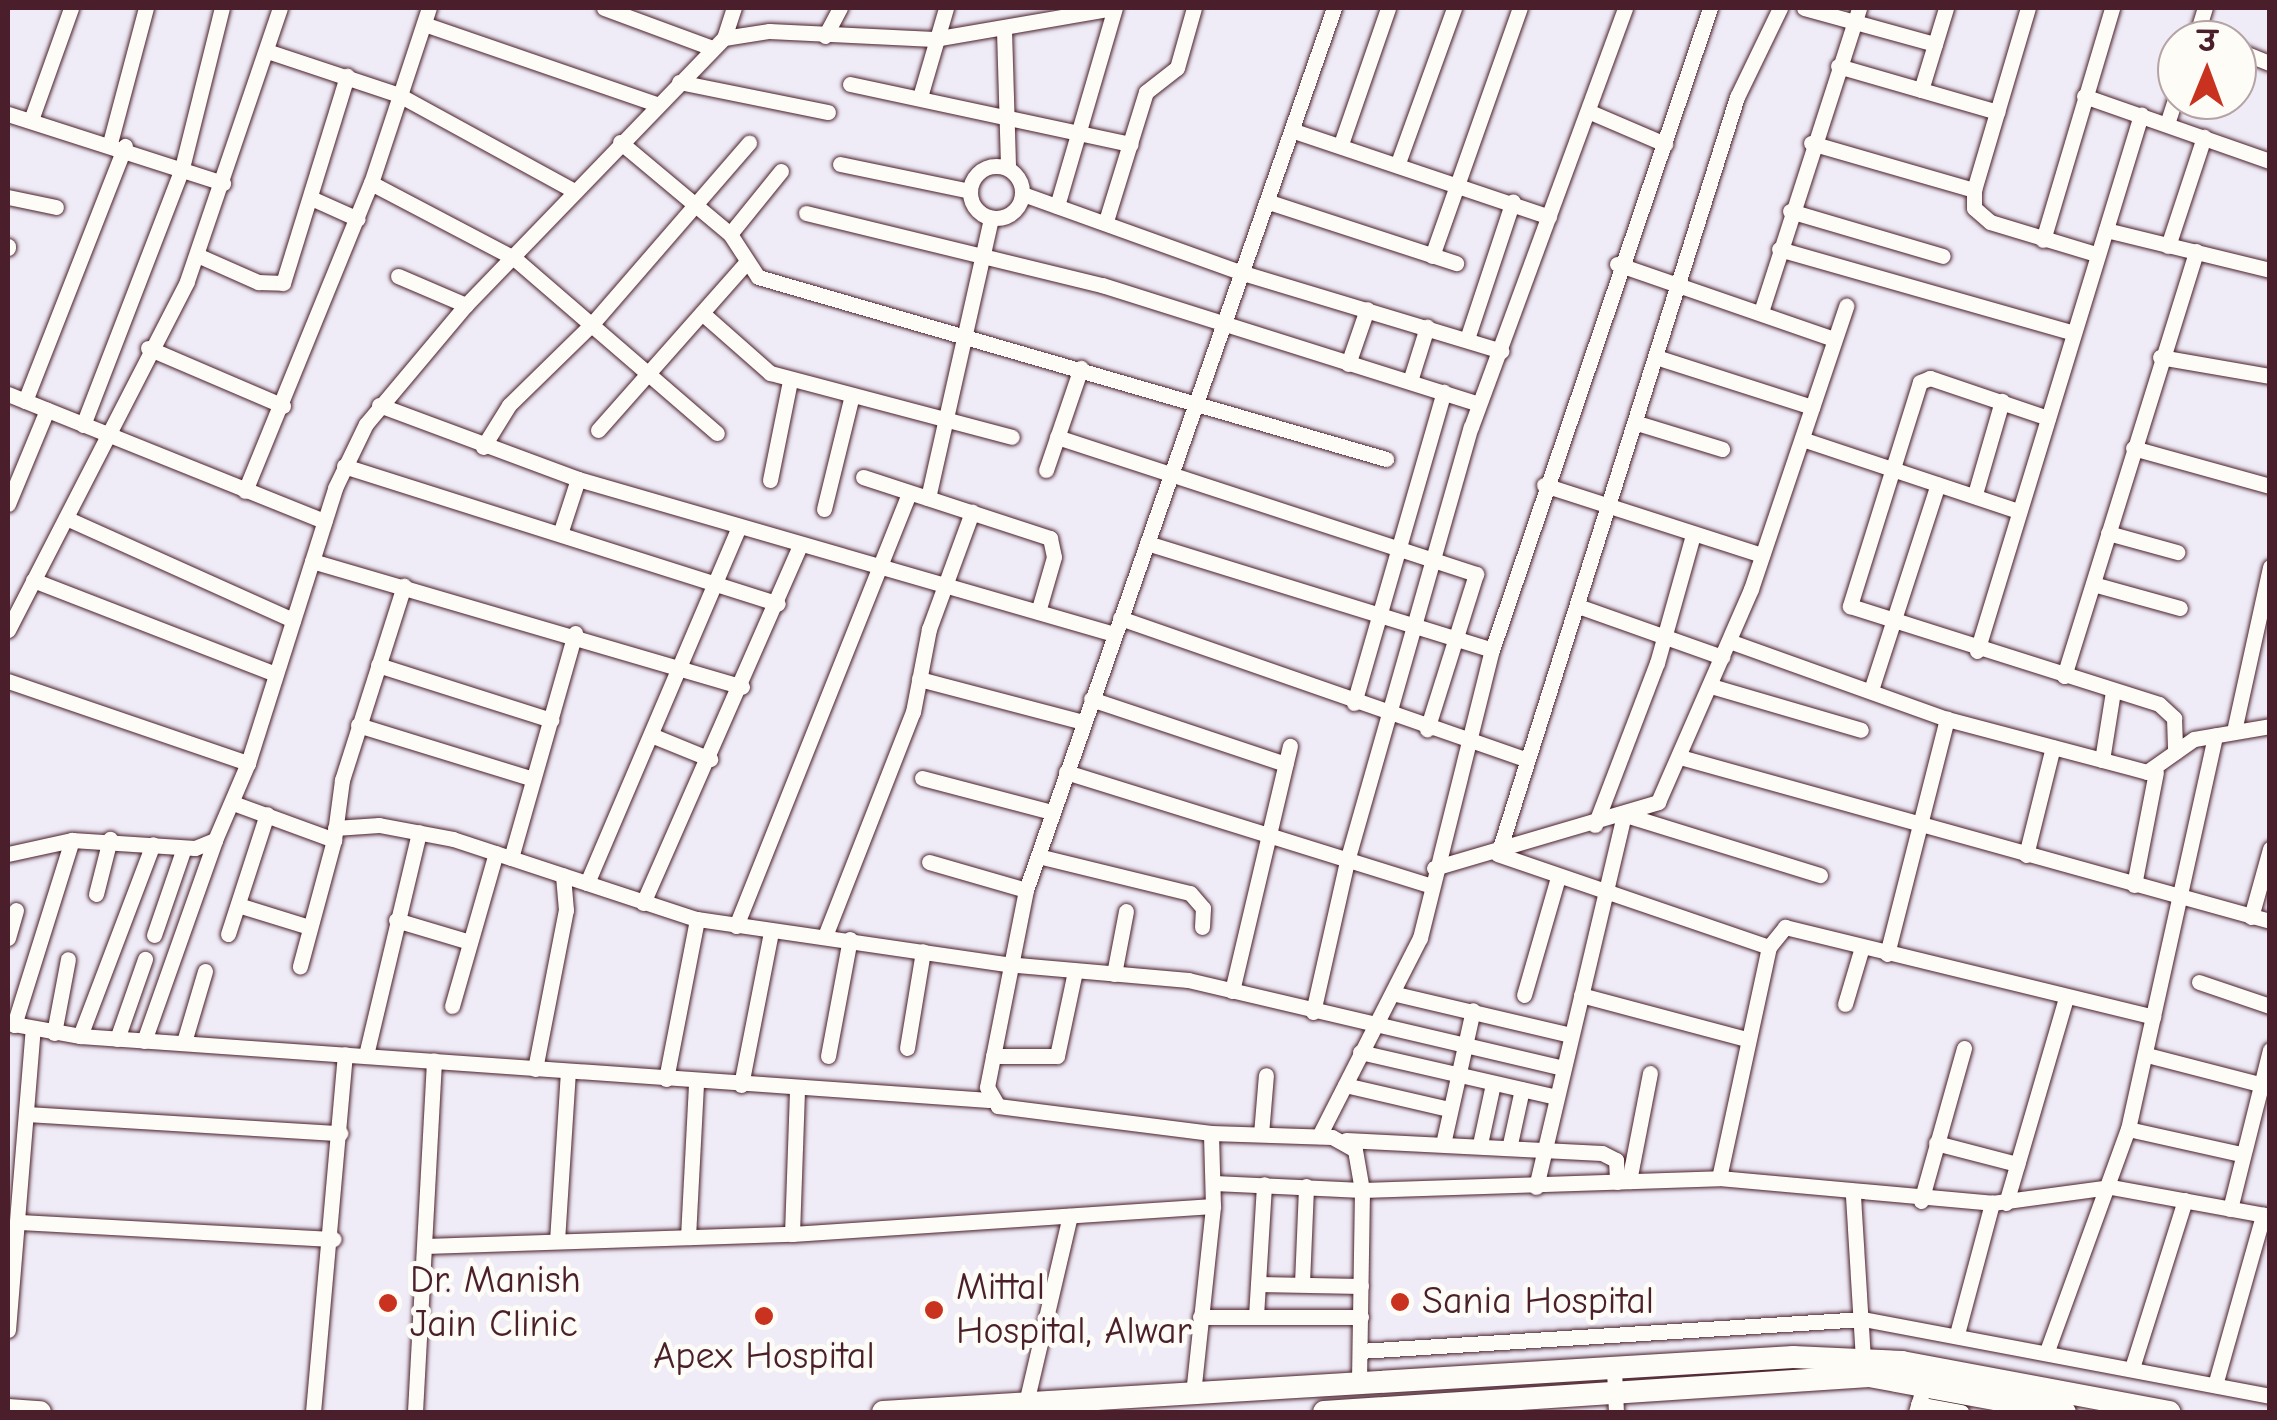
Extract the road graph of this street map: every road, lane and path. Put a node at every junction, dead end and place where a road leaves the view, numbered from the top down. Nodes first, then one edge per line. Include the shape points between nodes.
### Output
1 (70, 8) edge
2 (146, 8) edge
3 (222, 8) edge
4 (280, 8) edge
5 (604, 8) edge
6 (734, 8) edge
7 (840, 8) edge
8 (946, 8) edge
9 (1114, 8) edge
10 (1194, 8) edge
11 (1334, 8) edge
12 (1388, 8) edge
13 (1454, 8) edge
14 (1520, 8) edge
15 (1625, 8) edge
16 (1710, 8) edge
17 (1780, 8) edge
18 (1804, 8) edge
19 (1946, 8) edge
20 (2028, 8) edge
21 (2112, 8) edge
22 (1080, 11) edge
23 (1856, 14) edge
24 (426, 16) edge
25 (1004, 30) junction
26 (825, 36) junction
27 (934, 38) junction
28 (718, 43) junction
29 (1935, 44) junction
30 (268, 51) junction
31 (1838, 66) junction
32 (347, 76) junction
33 (679, 82) junction
34 (850, 84) dead end
35 (1921, 90) junction
36 (400, 95) junction
37 (2084, 96) junction
38 (920, 97) junction
39 (656, 104) junction
40 (1588, 111) junction
41 (828, 112) dead end
42 (1996, 112) junction
43 (1007, 113) junction
44 (8, 114) edge
45 (2141, 115) junction
46 (31, 120) junction
47 (2168, 120) edge
48 (2167, 124) junction
49 (1080, 132) junction
50 (1294, 132) junction
51 (2204, 136) junction
52 (620, 142) junction
53 (749, 143) dead end
54 (1811, 143) junction
55 (118, 144) junction
56 (1131, 144) junction
57 (1342, 144) junction
58 (1665, 144) junction
59 (2270, 162) edge
60 (1398, 163) junction
61 (840, 164) dead end
62 (182, 168) junction
63 (1008, 168) junction
64 (781, 171) dead end
65 (1458, 181) junction
66 (223, 183) junction
67 (372, 183) junction
68 (1974, 190) junction
69 (574, 191) junction
70 (970, 191) junction
71 (1023, 194) junction
72 (8, 197) edge
73 (311, 198) junction
74 (692, 200) junction
75 (1513, 201) junction
76 (1269, 202) junction
77 (1057, 206) junction
78 (56, 207) dead end
79 (1790, 211) junction
80 (806, 213) dead end
81 (1549, 217) junction
82 (991, 218) junction
83 (358, 219) junction
84 (1106, 221) junction
85 (2106, 230) junction
86 (730, 234) junction
87 (2043, 240) junction
88 (2168, 246) junction
89 (1779, 249) junction
90 (2196, 252) junction
91 (985, 254) junction
92 (2096, 254) junction
93 (198, 256) junction
94 (1432, 256) junction
95 (1943, 256) dead end
96 (514, 258) junction
97 (746, 262) junction
98 (1456, 263) dead end
99 (1617, 264) junction
100 (2270, 270) edge
101 (1243, 274) junction
102 (398, 276) dead end
103 (1682, 284) junction
104 (466, 304) junction
105 (1846, 306) dead end
106 (1367, 308) junction
107 (702, 312) junction
108 (1761, 312) junction
109 (592, 324) junction
110 (1225, 325) junction
111 (1427, 327) junction
112 (966, 333) junction
113 (2073, 334) junction
114 (1833, 339) junction
115 (1468, 340) junction
116 (148, 348) junction
117 (1502, 351) junction
118 (1659, 358) junction
119 (2160, 358) junction
120 (1348, 364) junction
121 (1081, 368) junction
122 (648, 373) junction
123 (2270, 376) edge
124 (790, 381) junction
125 (1410, 381) junction
126 (1444, 392) junction
127 (8, 394) edge
128 (852, 394) junction
129 (25, 401) junction
130 (2002, 401) junction
131 (1198, 402) junction
132 (1479, 404) junction
133 (379, 405) junction
134 (283, 406) junction
135 (1812, 407) junction
136 (47, 410) junction
137 (947, 417) junction
138 (2048, 418) junction
139 (1637, 423) junction
140 (82, 424) junction
141 (598, 430) dead end
142 (718, 433) dead end
143 (108, 435) junction
144 (1012, 437) dead end
145 (1058, 437) junction
146 (1802, 439) junction
147 (484, 447) junction
148 (2133, 448) junction
149 (1722, 449) dead end
150 (1386, 460) dead end
151 (344, 466) junction
152 (1046, 470) dead end
153 (1893, 472) junction
154 (1172, 474) junction
155 (864, 477) dead end
156 (578, 480) junction
157 (770, 480) dead end
158 (1938, 484) junction
159 (1544, 485) junction
160 (2270, 486) edge
161 (245, 490) junction
162 (909, 493) junction
163 (1975, 494) junction
164 (928, 498) junction
165 (8, 504) edge
166 (1608, 508) junction
167 (824, 509) dead end
168 (2019, 510) junction
169 (972, 512) junction
170 (66, 518) junction
171 (324, 521) junction
172 (739, 526) junction
173 (2108, 533) junction
174 (560, 534) junction
175 (1693, 535) junction
176 (1147, 543) junction
177 (800, 546) junction
178 (1397, 546) junction
179 (2177, 552) dead end
180 (1762, 555) junction
181 (1433, 560) junction
182 (312, 561) junction
183 (2270, 566) edge
184 (881, 572) junction
185 (33, 580) junction
186 (716, 581) junction
187 (2093, 584) junction
188 (404, 586) junction
189 (946, 588) junction
190 (778, 604) junction
191 (1578, 606) junction
192 (2180, 608) dead end
193 (1038, 612) junction
194 (1378, 619) junction
195 (293, 620) junction
196 (1893, 625) junction
197 (1117, 626) junction
198 (1414, 628) junction
199 (8, 630) edge
200 (575, 633) junction
201 (1664, 638) junction
202 (1456, 640) junction
203 (1729, 641) junction
204 (1492, 650) junction
205 (1977, 651) junction
206 (1722, 657) junction
207 (680, 663) junction
208 (378, 665) junction
209 (275, 674) junction
210 (2064, 676) junction
211 (919, 679) junction
212 (8, 681) edge
213 (742, 686) junction
214 (1710, 686) junction
215 (1872, 687) junction
216 (2113, 690) junction
217 (1091, 699) junction
218 (1354, 703) junction
219 (1389, 716) junction
220 (1947, 719) junction
221 (551, 720) junction
222 (1083, 722) junction
223 (358, 725) junction
224 (2270, 726) edge
225 (1427, 730) junction
226 (1861, 730) dead end
227 (2234, 731) junction
228 (651, 735) junction
229 (2216, 735) junction
230 (1465, 742) junction
231 (1290, 746) dead end
232 (2053, 748) junction
233 (2175, 752) junction
234 (1680, 757) junction
235 (710, 758) junction
236 (1524, 759) junction
237 (2102, 760) junction
238 (248, 763) junction
239 (1285, 764) junction
240 (1066, 772) junction
241 (2156, 772) junction
242 (922, 778) dead end
243 (533, 779) junction
244 (233, 803) junction
245 (1052, 812) junction
246 (268, 814) junction
247 (1626, 817) junction
248 (1596, 824) junction
249 (1919, 828) junction
250 (419, 832) junction
251 (335, 834) junction
252 (110, 839) junction
253 (1266, 839) junction
254 (72, 840) junction
255 (215, 840) junction
256 (153, 844) junction
257 (184, 848) junction
258 (8, 854) edge
259 (1498, 854) junction
260 (2026, 855) junction
261 (2269, 855) edge
262 (503, 856) junction
263 (1038, 856) junction
264 (1347, 861) junction
265 (929, 862) dead end
266 (1434, 868) junction
267 (564, 875) junction
268 (1820, 875) dead end
269 (1558, 876) junction
270 (587, 883) junction
271 (2134, 885) junction
272 (1431, 886) junction
273 (1026, 890) junction
274 (1606, 893) junction
275 (96, 894) dead end
276 (2178, 898) junction
277 (643, 903) junction
278 (238, 905) junction
279 (16, 910) dead end
280 (1126, 911) dead end
281 (2252, 916) junction
282 (697, 919) junction
283 (396, 920) junction
284 (2270, 921) edge
285 (736, 926) junction
286 (1202, 926) dead end
287 (309, 927) junction
288 (771, 932) junction
289 (154, 934) dead end
290 (228, 934) dead end
291 (825, 936) junction
292 (8, 938) edge
293 (850, 939) junction
294 (470, 942) junction
295 (1769, 946) junction
296 (1862, 948) junction
297 (923, 951) junction
298 (1887, 954) junction
299 (68, 959) dead end
300 (146, 960) dead end
301 (1006, 964) junction
302 (300, 966) dead end
303 (1075, 970) junction
304 (205, 972) dead end
305 (1114, 974) junction
306 (2199, 982) dead end
307 (1232, 991) junction
308 (1396, 994) junction
309 (1581, 994) junction
310 (1524, 995) dead end
311 (2066, 998) junction
312 (1845, 1004) dead end
313 (452, 1006) dead end
314 (2270, 1006) edge
315 (1473, 1010) junction
316 (1313, 1012) junction
317 (2153, 1017) junction
318 (11, 1024) edge
319 (1375, 1028) junction
320 (33, 1029) junction
321 (54, 1033) junction
322 (1570, 1035) junction
323 (80, 1036) junction
324 (117, 1039) junction
325 (1746, 1039) junction
326 (144, 1041) junction
327 (184, 1042) junction
328 (1466, 1046) junction
329 (907, 1048) dead end
330 (1964, 1048) dead end
331 (1360, 1052) junction
332 (345, 1054) junction
333 (2146, 1055) junction
334 (366, 1056) junction
335 (828, 1056) dead end
336 (993, 1056) junction
337 (434, 1061) junction
338 (2268, 1061) edge
339 (1563, 1068) junction
340 (535, 1069) junction
341 (568, 1071) junction
342 (1650, 1072) dead end
343 (1266, 1075) dead end
344 (1458, 1077) junction
345 (666, 1079) junction
346 (696, 1082) junction
347 (1494, 1084) junction
348 (2258, 1084) junction
349 (741, 1085) junction
350 (1345, 1085) junction
351 (797, 1089) junction
352 (1522, 1089) junction
353 (1556, 1097) junction
354 (989, 1100) junction
355 (1449, 1109) junction
356 (26, 1114) junction
357 (2128, 1129) junction
358 (340, 1133) junction
359 (1211, 1133) junction
360 (1261, 1134) junction
361 (1319, 1136) junction
362 (1346, 1140) junction
363 (1443, 1144) junction
364 (1480, 1144) junction
365 (1510, 1144) junction
366 (1936, 1144) junction
367 (1546, 1148) junction
368 (2241, 1154) junction
369 (2017, 1164) junction
370 (1719, 1178) junction
371 (1623, 1182) junction
372 (1214, 1183) junction
373 (1264, 1184) junction
374 (1306, 1186) junction
375 (1536, 1187) junction
376 (2111, 1188) junction
377 (1362, 1190) junction
378 (1853, 1196) junction
379 (2184, 1200) junction
380 (1921, 1201) junction
381 (1999, 1203) junction
382 (1213, 1206) junction
383 (2230, 1208) junction
384 (1070, 1216) junction
385 (2266, 1216) edge
386 (18, 1222) junction
387 (792, 1234) junction
388 (688, 1236) junction
389 (334, 1238) junction
390 (557, 1241) junction
391 (425, 1246) junction
392 (1302, 1283) junction
393 (1258, 1284) junction
394 (1361, 1286) junction
395 (1256, 1316) junction
396 (1200, 1317) junction
397 (1361, 1317) junction
398 (1862, 1319) junction
399 (8, 1330) edge
400 (1957, 1334) junction
401 (1360, 1351) junction
402 (2047, 1351) junction
403 (1862, 1359) junction
404 (2132, 1368) junction
405 (1358, 1385) junction
406 (2215, 1385) junction
407 (1615, 1391) edge
408 (1922, 1392) edge
409 (1194, 1394) junction
410 (2270, 1396) edge
411 (1026, 1404) junction
412 (1162, 1404) edge
413 (1531, 1404) edge
414 (8, 1410) edge
415 (40, 1412) edge
416 (314, 1412) edge
417 (415, 1412) edge
418 (883, 1412) edge
419 (1324, 1412) edge
420 (1961, 1412) edge
421 (2065, 1412) edge
422 (2170, 1412) edge

1 - 46 street
2 - 55 street
3 - 62 street
4 - 30 street
5 - 28 street
6 - 28 street
7 - 26 street
8 - 27 street
9 - 22 street
9 - 49 street
10 - 56 street via 1177,68 1150,84
11 - 50 street
12 - 57 street
13 - 60 street
14 - 65 street
15 - 40 street
16 - 58 street
17 - 103 street via 1737,96
18 - 23 street
19 - 29 street
20 - 42 street
21 - 37 street
22 - 25 street
23 - 29 street
23 - 31 street
24 - 36 street
24 - 39 street
25 - 27 street
25 - 43 street
26 - 27 street
26 - 28 street
27 - 38 street
28 - 33 street
29 - 35 street
30 - 32 street
30 - 66 street
31 - 35 street
31 - 54 street
32 - 36 street
32 - 73 street
33 - 39 street
33 - 41 street
34 - 38 street
35 - 42 street
36 - 67 street
36 - 69 street
37 - 45 street
37 - 87 street
38 - 43 street
39 - 52 street
40 - 58 street
40 - 81 street
42 - 68 street
43 - 49 street
43 - 63 street
44 - 46 street
45 - 48 street
45 - 85 street
46 - 55 street
47 - 48 street
48 - 51 street
49 - 56 street
49 - 77 street
50 - 57 street
50 - 76 street
51 - 59 street
51 - 88 street
52 - 69 street
52 - 74 street
53 - 74 street
54 - 68 street
54 - 79 street
55 - 62 street
55 - 129 street
56 - 84 street
57 - 60 street
58 - 99 street
60 - 65 street
61 - 70 street
62 - 66 street
62 - 140 street
63 - 70 street via 978,172
63 - 71 street
64 - 86 street
65 - 75 street
65 - 94 street
66 - 93 street
67 - 83 street
67 - 96 street
68 - 87 street via 1982,218
69 - 96 street
70 - 82 street via 976,210
71 - 77 street
71 - 82 street via 1014,212
72 - 78 street
73 - 83 street
73 - 93 street via 278,286
74 - 86 street
74 - 109 street
75 - 81 street
75 - 115 street
76 - 94 street
76 - 101 street
77 - 84 street
79 - 89 street
79 - 95 street
80 - 91 street
81 - 117 street
82 - 91 street
83 - 134 street
84 - 101 street
85 - 88 street
85 - 92 street
86 - 97 street
87 - 92 street
88 - 90 street
89 - 108 street
89 - 113 street
90 - 100 street
90 - 119 street
91 - 110 street
91 - 112 street
92 - 113 street
93 - 116 street
94 - 98 street
96 - 104 street
96 - 109 street
97 - 107 street
97 - 112 street via 768,282
99 - 103 street
99 - 159 street
101 - 106 street
101 - 110 street
102 - 104 street
103 - 108 street
103 - 118 street
104 - 133 street
105 - 114 street
106 - 111 street
106 - 120 street
107 - 122 street
107 - 124 street via 754,364
108 - 114 street
109 - 122 street
109 - 147 street via 509,404
110 - 120 street
110 - 131 street
111 - 115 street
111 - 125 street
112 - 121 street
112 - 137 street
113 - 138 street
114 - 135 street
115 - 117 street
116 - 134 street
116 - 143 street
117 - 132 street
118 - 135 street
118 - 139 street
119 - 123 street
119 - 148 street
120 - 125 street
121 - 131 street
121 - 145 street
122 - 141 street
122 - 142 street
124 - 128 street
124 - 157 street
125 - 126 street
126 - 132 street
126 - 178 street
127 - 129 street
128 - 137 street
128 - 167 street
129 - 136 street
130 - 138 street
130 - 153 street via 1924,379
130 - 163 street
131 - 150 street
131 - 154 street
132 - 181 street
133 - 147 street
133 - 151 street
134 - 161 street
135 - 146 street
136 - 140 street
136 - 165 street
137 - 144 street
137 - 164 street
138 - 168 street
139 - 149 street
139 - 166 street
140 - 143 street
143 - 161 street
143 - 170 street
145 - 152 street
145 - 154 street
146 - 153 street
146 - 180 street
147 - 156 street
148 - 160 street
148 - 173 street
151 - 171 street
151 - 174 street
153 - 158 street
153 - 196 street via 1850,599 1854,612
154 - 176 street
154 - 178 street
155 - 162 street
156 - 172 street
156 - 174 street
158 - 163 street
158 - 196 street
159 - 166 street
159 - 204 street
161 - 171 street
162 - 164 street
162 - 184 street
163 - 168 street
164 - 169 street
166 - 175 street
166 - 191 street
168 - 205 street
169 - 189 street
169 - 193 street via 1050,538 1054,556
170 - 185 street
170 - 195 street
171 - 182 street
172 - 177 street
172 - 186 street
173 - 179 street
173 - 187 street
174 - 186 street
175 - 180 street
175 - 201 street
176 - 194 street
176 - 197 street
177 - 184 street
177 - 190 street
178 - 181 street
178 - 194 street
180 - 203 street
181 - 198 street
181 - 202 street via 1476,574
182 - 188 street
182 - 195 street
183 - 227 street
184 - 189 street
184 - 285 street
185 - 199 street
185 - 209 street
186 - 190 street
186 - 207 street
187 - 192 street
187 - 210 street
188 - 200 street
188 - 208 street
189 - 193 street
189 - 211 street
190 - 213 street
191 - 201 street
191 - 236 street
193 - 197 street
194 - 198 street
194 - 218 street
195 - 209 street
196 - 205 street
196 - 215 street
197 - 217 street
197 - 218 street
198 - 202 street
198 - 219 street
200 - 207 street
200 - 221 street
201 - 206 street
201 - 248 street
202 - 204 street
202 - 225 street
203 - 206 street
203 - 215 street
204 - 230 street
205 - 210 street
206 - 214 street
207 - 213 street
207 - 228 street
208 - 221 street
208 - 223 street
209 - 238 street
210 - 216 street
211 - 222 street
211 - 291 street
212 - 238 street
213 - 235 street
214 - 226 street
214 - 234 street
215 - 220 street
216 - 233 street via 2168,708
216 - 237 street
217 - 222 street
217 - 239 street
218 - 219 street
219 - 225 street
219 - 264 street
220 - 232 street
220 - 249 street
221 - 243 street
222 - 240 street
223 - 243 street
223 - 251 street
224 - 227 street
225 - 230 street
227 - 229 street
228 - 235 street
228 - 270 street
229 - 233 street
229 - 276 street
230 - 236 street
230 - 266 street
231 - 239 street
232 - 237 street
232 - 260 street
233 - 241 street
234 - 247 street via 1658,802
234 - 249 street
235 - 277 street
236 - 259 street
237 - 241 street
238 - 244 street
239 - 253 street
240 - 245 street
240 - 253 street
241 - 271 street
242 - 245 street
243 - 262 street
244 - 246 street
244 - 255 street
245 - 263 street
246 - 251 street
246 - 278 street
247 - 248 street
247 - 268 street
247 - 274 street
248 - 259 street
249 - 260 street
249 - 298 street
250 - 251 street
250 - 262 street
250 - 283 street
251 - 287 street
252 - 254 street
252 - 256 street
252 - 275 street
253 - 264 street
253 - 307 street
254 - 258 street
254 - 318 street
255 - 257 street
255 - 326 street
256 - 257 street
256 - 323 street
257 - 289 street
259 - 266 street
259 - 269 street
260 - 271 street
261 - 281 street
262 - 267 street
262 - 294 street
263 - 273 street
263 - 286 street via 1190,893 1202,908
264 - 272 street
264 - 316 street
265 - 273 street
266 - 272 street
267 - 270 street
267 - 340 street via 566,910
269 - 274 street
269 - 310 street
270 - 277 street
271 - 276 street
272 - 308 street
273 - 301 street
274 - 295 street
274 - 309 street
276 - 281 street
276 - 317 street
277 - 282 street
278 - 287 street
278 - 290 street
279 - 292 street
280 - 305 street
281 - 284 street
282 - 285 street
282 - 345 street
283 - 294 street
283 - 334 street
285 - 288 street
287 - 302 street
288 - 291 street
288 - 349 street
291 - 293 street
293 - 297 street
293 - 335 street
294 - 313 street
295 - 296 street via 1792,926
295 - 325 street
296 - 298 street
296 - 312 street
297 - 301 street
297 - 329 street
298 - 311 street
299 - 321 street
300 - 324 street
301 - 303 street
301 - 336 street
303 - 305 street
303 - 336 street via 1057,1056
304 - 327 street
305 - 307 street
306 - 314 street
307 - 316 street
308 - 315 street
308 - 319 street
309 - 322 street
309 - 325 street
311 - 317 street
311 - 369 street
315 - 322 street
315 - 328 street
316 - 319 street
317 - 333 street
318 - 320 street
319 - 328 street
319 - 331 street
320 - 321 street
320 - 356 street
321 - 323 street
322 - 339 street
323 - 324 street
324 - 326 street
325 - 370 street
326 - 327 street
327 - 332 street
328 - 339 street
328 - 344 street
330 - 366 street
331 - 344 street
331 - 350 street
332 - 334 street
332 - 358 street
333 - 348 street
333 - 357 street
334 - 337 street
336 - 354 street
337 - 340 street
337 - 391 street
338 - 348 street
339 - 353 street
340 - 341 street
341 - 345 street
341 - 390 street
342 - 371 street
343 - 360 street
344 - 347 street
344 - 355 street
345 - 346 street
346 - 349 street
346 - 388 street
347 - 352 street
347 - 364 street
348 - 368 street
349 - 351 street
350 - 355 street
350 - 361 street
351 - 354 street
351 - 387 street
352 - 353 street
352 - 365 street
353 - 367 street
354 - 359 street
355 - 363 street
356 - 358 street
356 - 386 street
357 - 368 street
357 - 376 street
358 - 389 street
359 - 360 street
359 - 372 street
360 - 361 street
361 - 362 street
362 - 363 street
362 - 377 street via 1360,1162
363 - 364 street
364 - 365 street
365 - 367 street
366 - 369 street
366 - 380 street
367 - 371 street via 1612,1156
367 - 375 street
368 - 383 street
369 - 381 street
370 - 371 street
370 - 378 street
371 - 375 street
372 - 373 street
372 - 382 street
373 - 374 street
373 - 393 street
374 - 377 street
374 - 392 street
375 - 377 street
376 - 379 street
376 - 381 street
376 - 402 street
377 - 394 street
378 - 380 street
378 - 398 street
379 - 383 street
379 - 404 street
380 - 381 street
381 - 400 street
382 - 384 street
382 - 396 street
383 - 385 street
384 - 387 street
384 - 411 street
385 - 406 street
386 - 389 street
386 - 399 street
387 - 388 street
388 - 390 street
389 - 416 street
390 - 391 street
391 - 417 street
392 - 393 street
392 - 394 street
393 - 395 street
394 - 397 street
395 - 396 street
395 - 397 street
396 - 409 street
397 - 401 street
398 - 400 street
398 - 401 street
398 - 403 street
400 - 402 street
401 - 405 street
402 - 404 street
403 - 407 main road
403 - 408 main road
404 - 406 street
405 - 407 main road
405 - 409 main road
406 - 410 street
407 - 408 main road via 1869,1376
407 - 413 main road
408 - 420 street
408 - 421 main road
408 - 422 main road
409 - 412 main road
411 - 412 main road
411 - 418 main road
413 - 419 main road
414 - 415 main road

